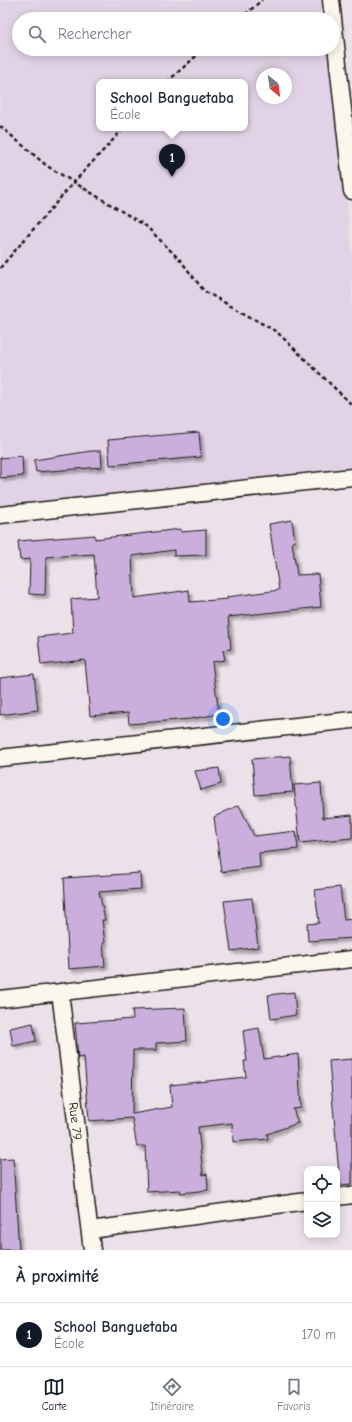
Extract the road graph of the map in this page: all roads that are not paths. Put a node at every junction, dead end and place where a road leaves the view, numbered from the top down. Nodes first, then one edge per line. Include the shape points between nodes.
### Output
1 (331, 0) edge
2 (332, 12) edge
3 (337, 56) edge
4 (352, 191) edge
5 (352, 477) edge
6 (0, 515) edge
7 (352, 720) edge
8 (0, 758) edge
9 (352, 959) edge
10 (60, 992) junction
11 (0, 999) edge
12 (352, 1195) edge
13 (340, 1197) edge
14 (304, 1201) edge
15 (90, 1230) junction
16 (92, 1250) edge

1 - 2 street
3 - 4 street
5 - 6 street
7 - 8 street
9 - 10 street
10 - 11 street
10 - 15 street, Rue 79
12 - 13 street
14 - 15 street
15 - 16 street, Rue 79

